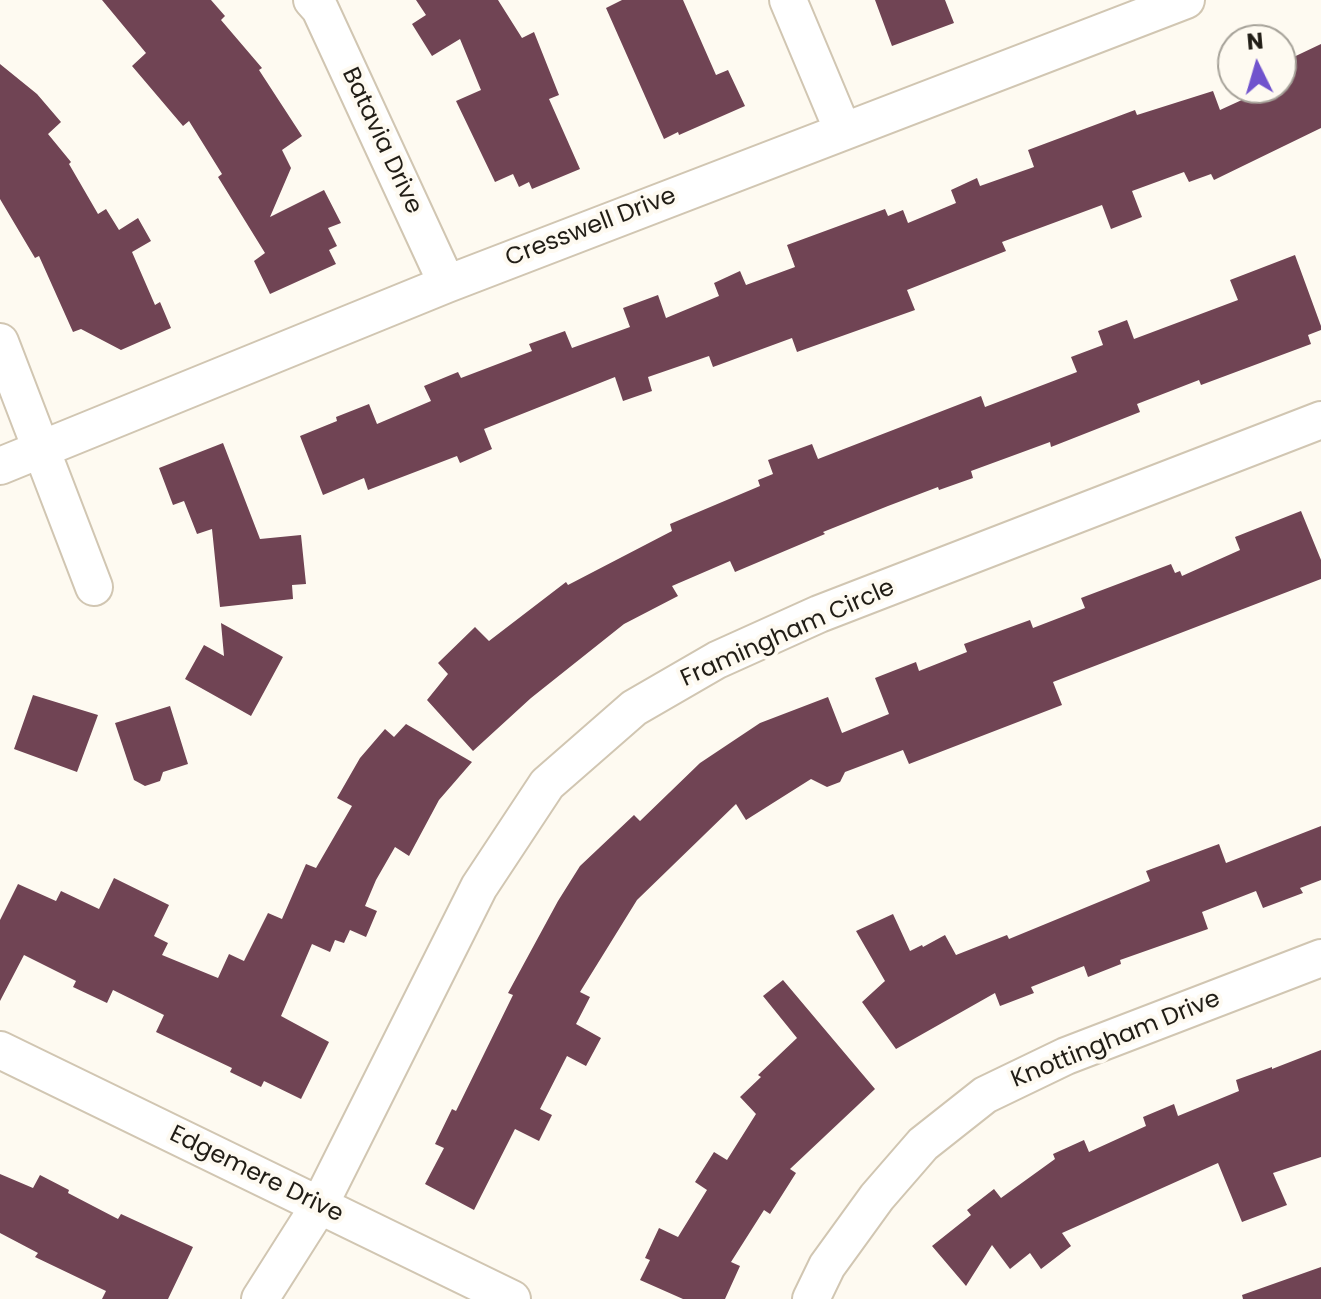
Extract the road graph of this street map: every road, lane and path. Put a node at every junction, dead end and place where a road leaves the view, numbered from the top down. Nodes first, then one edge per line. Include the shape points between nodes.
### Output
1 (312, 0) edge
2 (788, 0) edge
3 (1186, 0) edge
4 (843, 131) junction
5 (447, 284) junction
6 (0, 342) edge
7 (1321, 420) edge
8 (41, 448) junction
9 (0, 466) edge
10 (94, 587) dead end
11 (1321, 958) edge
12 (0, 1050) edge
13 (319, 1206) junction
14 (260, 1299) edge
15 (512, 1299) edge
16 (811, 1299) edge

1 - 5 street, Batavia Drive
2 - 4 street
3 - 4 street, Cresswell Drive
4 - 5 street, Cresswell Drive
5 - 8 street, Cresswell Drive
6 - 8 street
7 - 13 street, Framingham Circle via 819,614 717,660 634,708 547,784 479,887
8 - 9 street, Cresswell Drive
8 - 10 street
11 - 16 street, Knottingham Drive via 1066,1056 985,1095 923,1144 877,1197 827,1266
12 - 13 street, Edgemere Drive
13 - 14 street, Framingham Circle
13 - 15 street, Edgemere Drive

